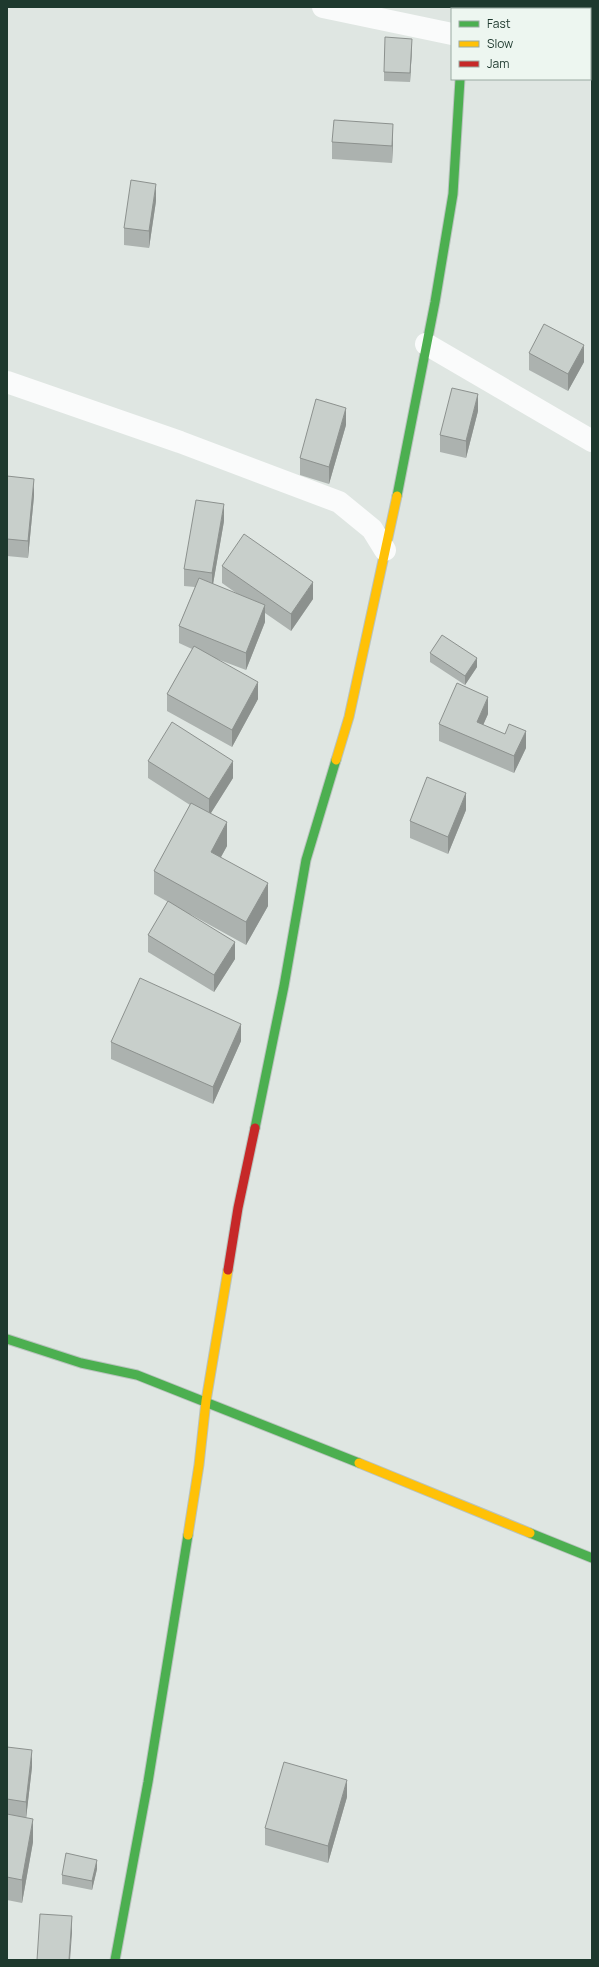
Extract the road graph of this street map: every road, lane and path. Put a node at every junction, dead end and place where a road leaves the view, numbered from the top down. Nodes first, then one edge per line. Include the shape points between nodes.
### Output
1 (323, 7) edge
2 (451, 34) edge
3 (460, 80) edge
4 (426, 344) junction
5 (7, 382) edge
6 (592, 441) edge
7 (385, 550) junction
8 (7, 1338) edge
9 (206, 1401) junction
10 (592, 1558) edge
11 (115, 1960) edge

1 - 2 street
3 - 4 street via 453,194
4 - 6 street
4 - 7 street
5 - 7 street via 180,442 340,502 372,529
7 - 9 street via 349,717 306,860 284,986 238,1208
8 - 9 street via 81,1363 137,1376
9 - 10 street
9 - 11 street via 199,1465 148,1782

